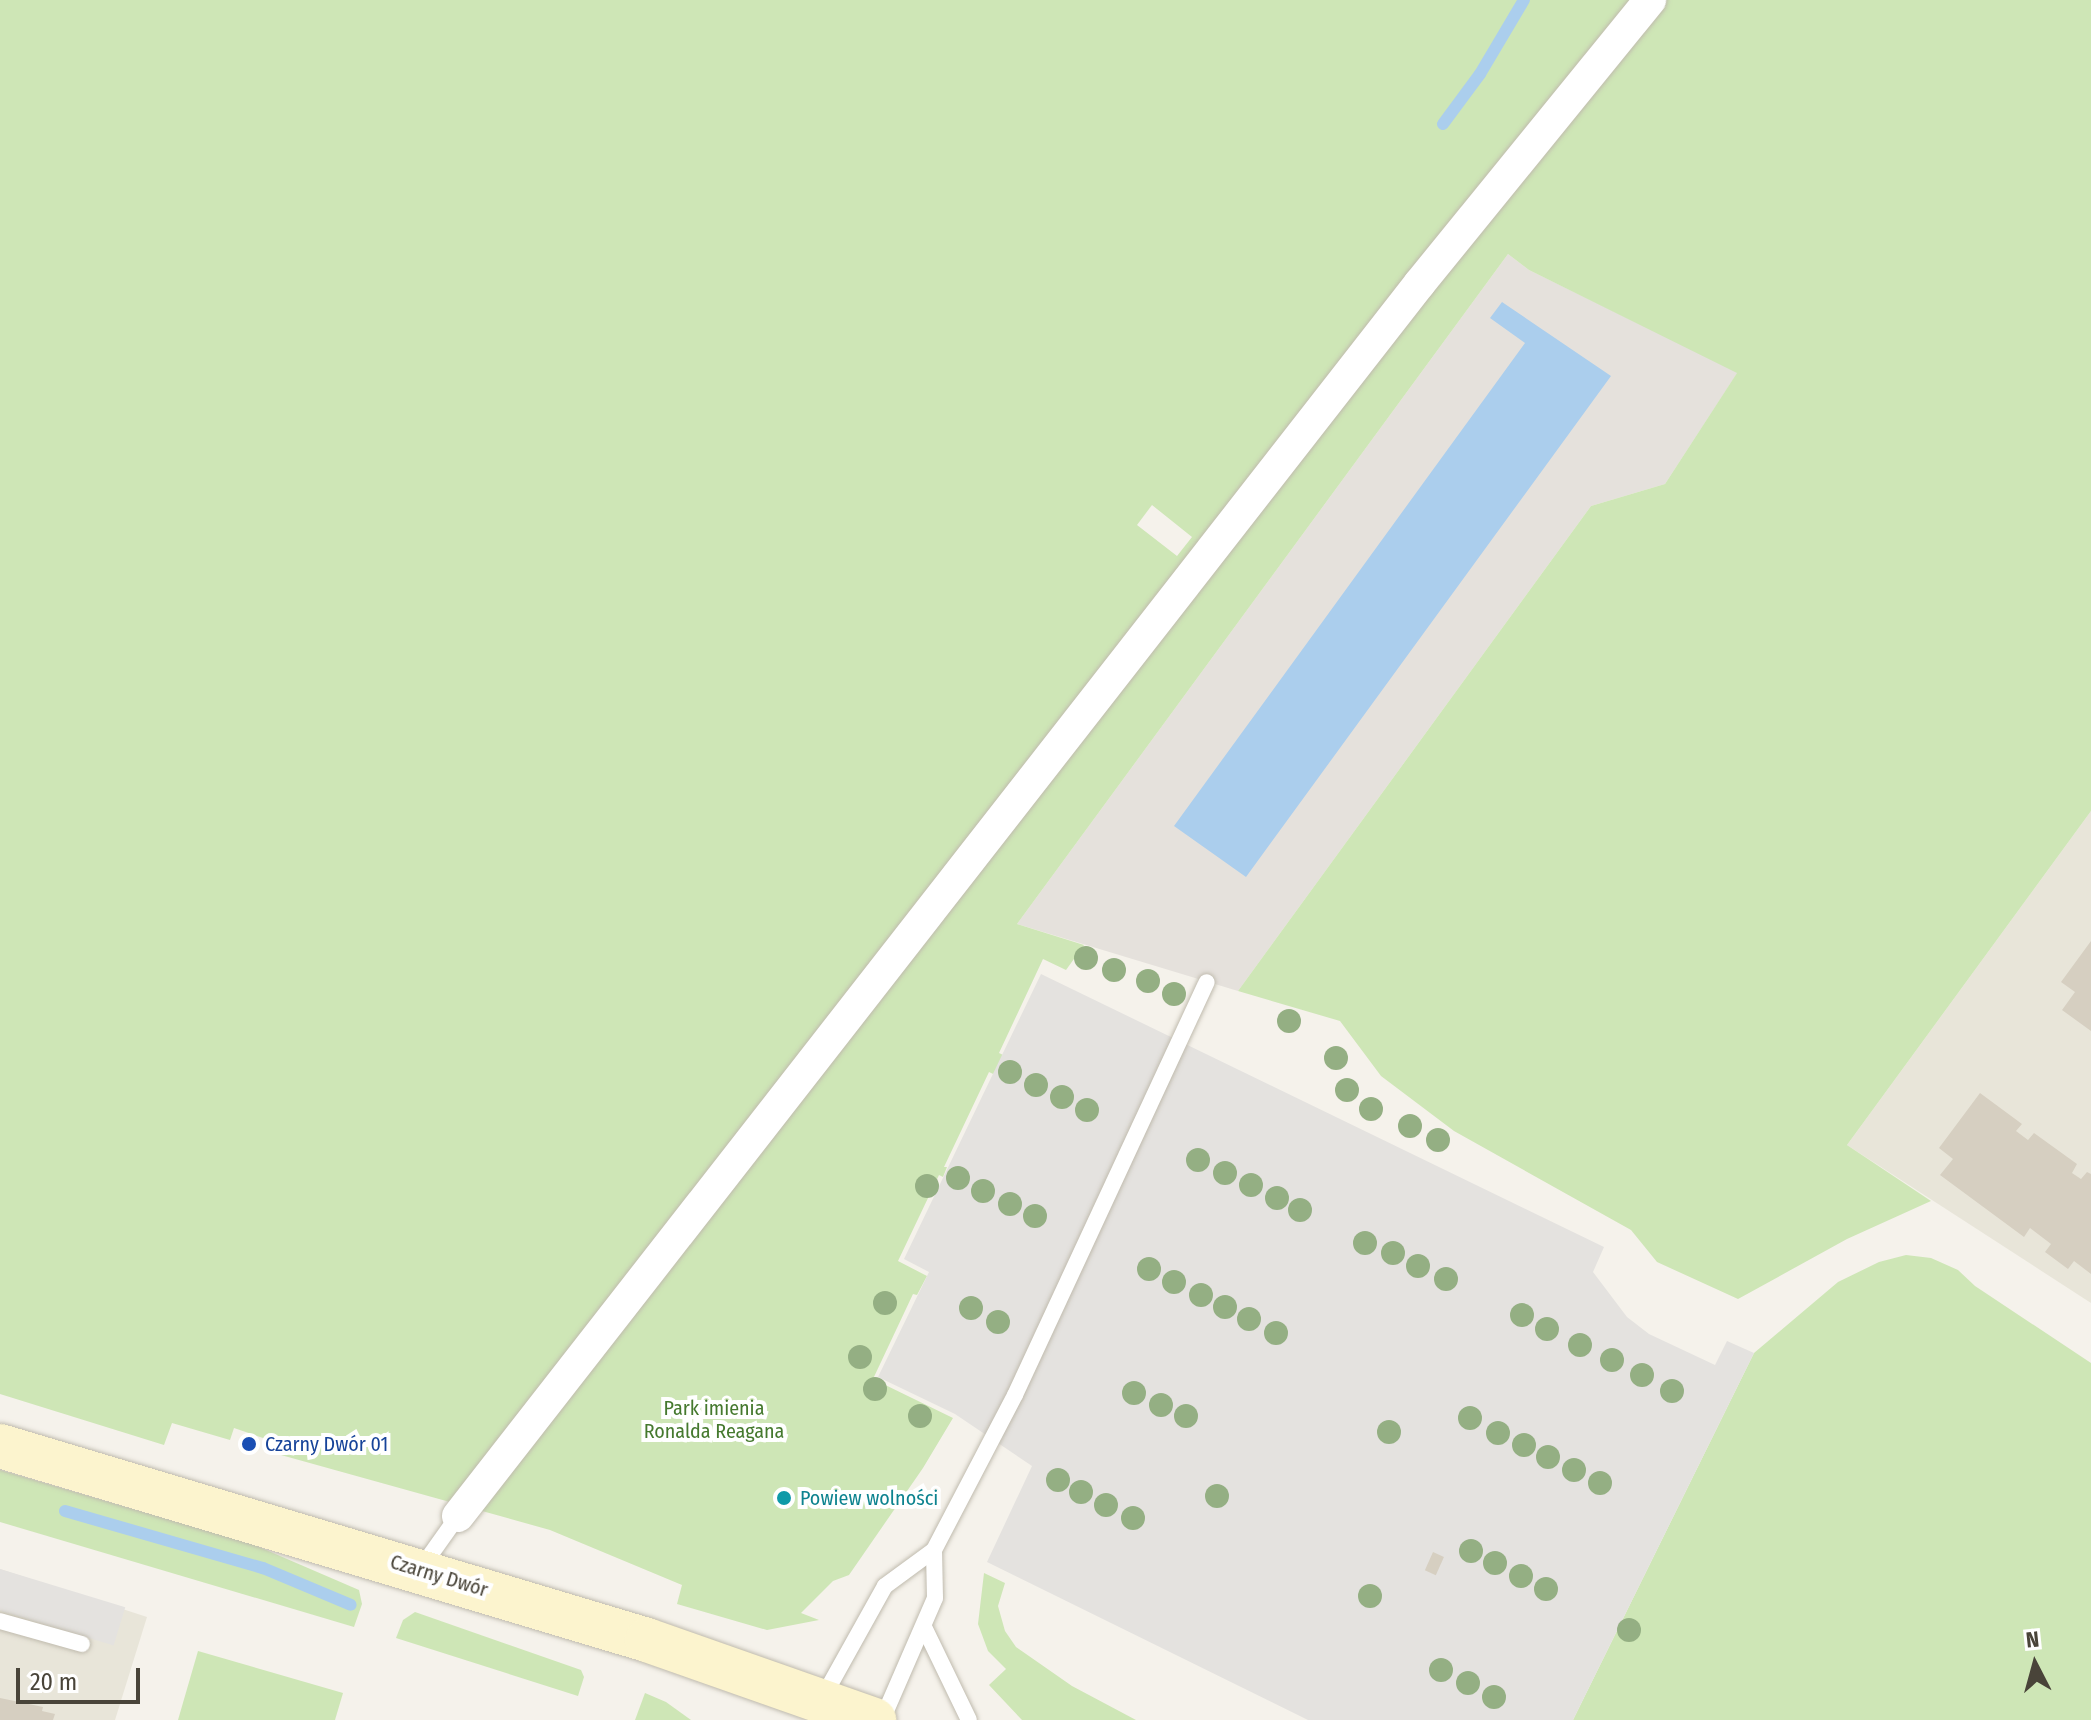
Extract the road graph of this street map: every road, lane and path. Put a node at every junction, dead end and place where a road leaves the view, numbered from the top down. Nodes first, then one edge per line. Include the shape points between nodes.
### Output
1 (1650, 0) edge
2 (1207, 982) dead end
3 (0, 1446) edge
4 (458, 1516) joint
5 (934, 1550) junction
6 (420, 1570) junction
7 (0, 1621) edge
8 (924, 1627) junction
9 (82, 1644) dead end
10 (817, 1710) edge
11 (874, 1720) edge
12 (882, 1720) edge
13 (969, 1720) edge

1 - 4 street via 1420,283
2 - 5 lane via 1015,1395
3 - 6 main road, Czarny Dwór
4 - 6 lane
5 - 8 lane via 935,1598
5 - 10 lane via 885,1586
6 - 10 main road, Czarny Dwór
7 - 9 lane
8 - 12 lane
8 - 13 lane
10 - 11 main road, Czarny Dwór

